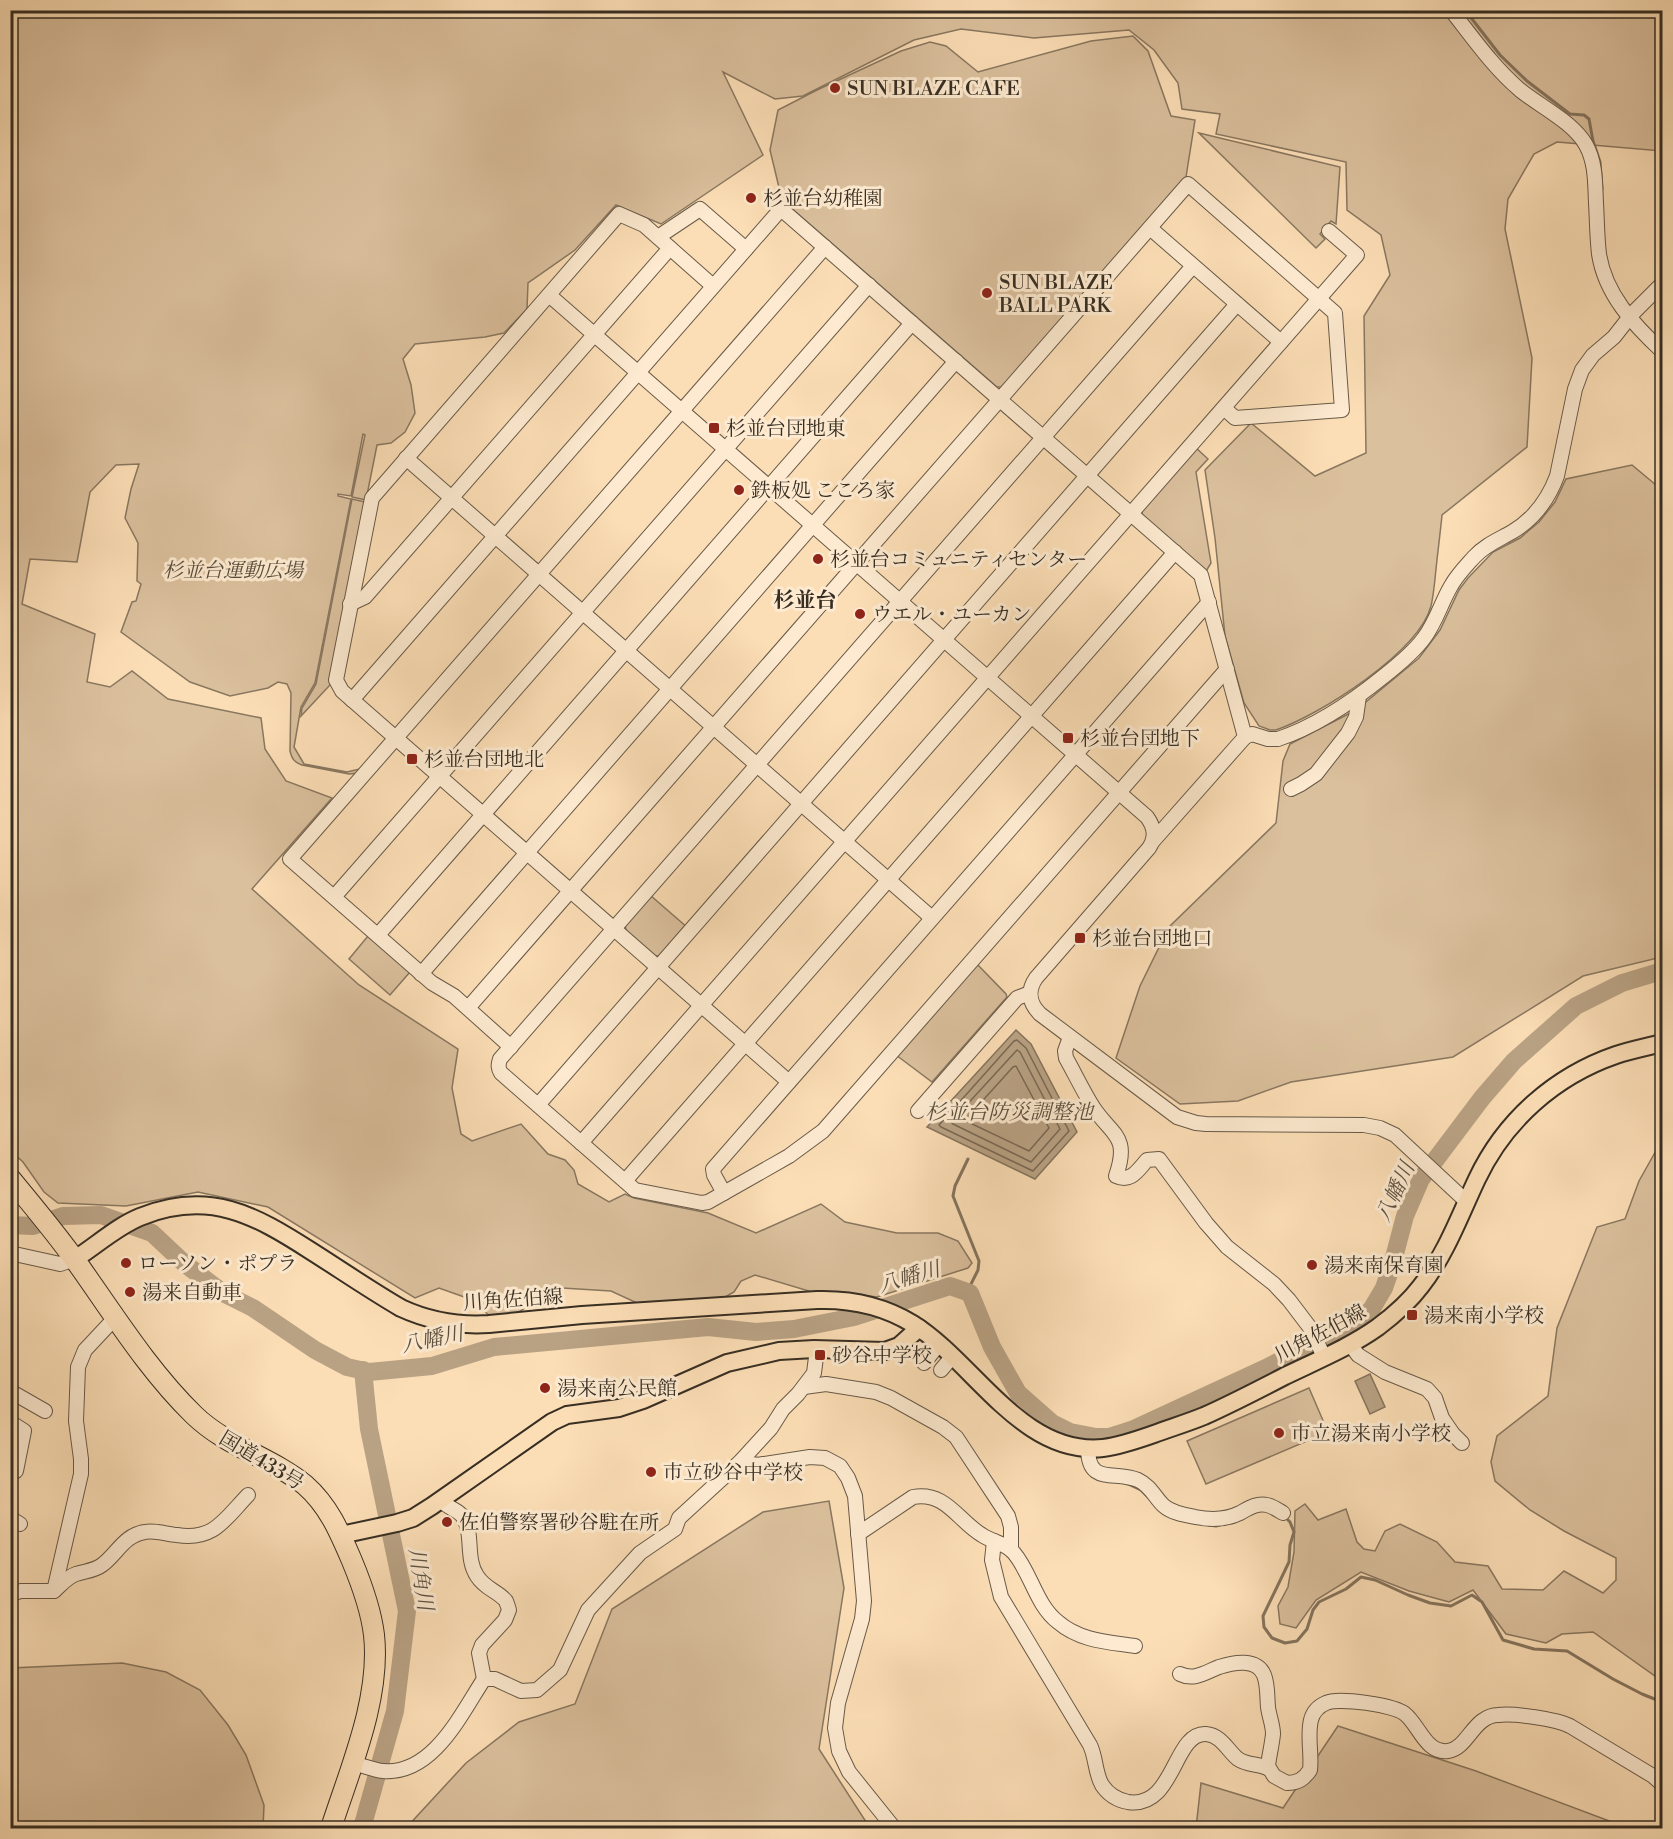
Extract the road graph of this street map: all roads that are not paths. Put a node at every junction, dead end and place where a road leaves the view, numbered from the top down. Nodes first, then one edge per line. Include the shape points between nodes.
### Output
1 (1451, 10) edge
2 (1150, 228) junction
3 (1329, 231) dead end
4 (657, 237) junction
5 (825, 247) junction
6 (670, 248) junction
7 (746, 249) junction
8 (1193, 266) junction
9 (1662, 284) edge
10 (869, 285) junction
11 (713, 286) junction
12 (549, 294) junction
13 (1319, 299) junction
14 (1237, 304) junction
15 (1627, 314) junction
16 (912, 323) junction
17 (595, 334) junction
18 (1281, 342) junction
19 (1662, 351) edge
20 (956, 361) junction
21 (638, 372) junction
22 (1000, 400) junction
23 (1224, 408) junction
24 (682, 410) junction
25 (1044, 438) junction
26 (726, 449) junction
27 (406, 458) junction
28 (1087, 476) junction
29 (769, 487) junction
30 (452, 498) junction
31 (1131, 514) junction
32 (813, 525) junction
33 (495, 536) junction
34 (1175, 552) junction
35 (857, 563) junction
36 (539, 574) junction
37 (900, 602) junction
38 (1209, 602) junction
39 (350, 604) junction
40 (583, 613) junction
41 (944, 640) junction
42 (626, 651) junction
43 (1227, 669) junction
44 (988, 678) junction
45 (670, 689) junction
46 (1359, 696) junction
47 (352, 700) junction
48 (1032, 716) junction
49 (714, 727) junction
50 (1245, 737) junction
51 (396, 738) junction
52 (1075, 754) junction
53 (757, 765) junction
54 (440, 776) junction
55 (1291, 789) dead end
56 (1119, 793) junction
57 (801, 804) junction
58 (483, 814) junction
59 (1154, 841) junction
60 (844, 842) junction
61 (527, 852) junction
62 (888, 880) junction
63 (570, 891) junction
64 (334, 897) junction
65 (932, 918) junction
66 (614, 929) junction
67 (378, 935) junction
68 (658, 968) junction
69 (421, 974) junction
70 (1030, 993) junction
71 (701, 1005) junction
72 (468, 1008) junction
73 (1070, 1037) junction
74 (1662, 1043) edge
75 (745, 1044) junction
76 (511, 1047) junction
77 (789, 1082) junction
78 (538, 1105) junction
79 (918, 1111) dead end
80 (581, 1143) junction
81 (10, 1178) edge
82 (625, 1181) junction
83 (724, 1193) junction
84 (1462, 1197) junction
85 (10, 1253) edge
86 (75, 1259) junction
87 (115, 1318) junction
88 (919, 1328) junction
89 (939, 1344) junction
90 (1350, 1344) junction
91 (817, 1349) junction
92 (1323, 1354) junction
93 (952, 1357) junction
94 (924, 1363) dead end
95 (941, 1370) dead end
96 (804, 1387) junction
97 (10, 1391) edge
98 (45, 1411) dead end
99 (10, 1422) edge
100 (1462, 1443) dead end
101 (1088, 1448) junction
102 (740, 1462) junction
103 (10, 1468) edge
104 (248, 1495) dead end
105 (441, 1500) junction
106 (1284, 1513) dead end
107 (858, 1534) junction
108 (341, 1535) junction
109 (994, 1541) junction
110 (1011, 1550) junction
111 (54, 1591) junction
112 (10, 1594) edge
113 (1135, 1646) dead end
114 (1180, 1674) dead end
115 (484, 1678) junction
116 (352, 1763) junction
117 (1269, 1769) junction
118 (1662, 1784) edge
119 (331, 1828) edge
120 (894, 1828) edge

1 - 15 street via 1520,90 1576,132 1587,146 1594,172 1599,255 1607,281
2 - 8 street
2 - 13 street via 1188,184
2 - 22 street
3 - 13 street via 1357,255
4 - 6 street
4 - 7 street via 700,209
4 - 12 street via 644,225 619,214
5 - 7 street via 781,209
5 - 10 street
5 - 24 street
6 - 11 street
6 - 17 street
7 - 11 street
8 - 14 street
8 - 25 street
9 - 15 street
10 - 16 street
10 - 26 street
11 - 21 street
12 - 17 street
12 - 27 street
13 - 18 street
13 - 23 street via 1335,313 1342,410 1235,418
14 - 18 street
14 - 28 street
15 - 19 street
15 - 46 street via 1619,332 1582,370 1557,476 1541,507 1515,531 1474,556 1451,585 1423,639
16 - 20 street
16 - 29 street
17 - 21 street
17 - 30 street
18 - 23 street
20 - 22 street
20 - 32 street
21 - 24 street
21 - 33 street
22 - 25 street
22 - 35 street
23 - 31 street
24 - 26 street
24 - 36 street
25 - 28 street
25 - 37 street
26 - 29 street
26 - 40 street
27 - 30 street
27 - 39 street via 370,501
28 - 31 street
28 - 41 street
29 - 32 street
29 - 42 street
30 - 33 street
30 - 39 street via 365,597
31 - 34 street
31 - 44 street
32 - 35 street
32 - 45 street
33 - 36 street
33 - 47 street
34 - 38 street via 1201,575
34 - 48 street
35 - 37 street
35 - 49 street
36 - 40 street
36 - 51 street
37 - 41 street
37 - 53 street
38 - 43 street
38 - 52 street
39 - 47 street via 336,680
40 - 42 street
40 - 54 street
41 - 44 street
41 - 57 street
42 - 45 street
42 - 58 street
43 - 50 street
43 - 56 street
44 - 48 street
44 - 60 street
45 - 49 street
45 - 61 street
46 - 50 street via 1278,739 1252,734
46 - 55 street via 1353,725 1322,768
47 - 51 street
48 - 52 street
48 - 62 street
49 - 53 street
49 - 63 street
50 - 59 street
51 - 54 street
51 - 64 street via 290,859
52 - 56 street
52 - 65 street
53 - 57 street
53 - 66 street
54 - 58 street
54 - 64 street
56 - 59 street via 1147,817 1155,832
56 - 83 street via 823,1131 795,1153
57 - 60 street
57 - 68 street
58 - 61 street
58 - 67 street
59 - 70 street via 1036,978
60 - 62 street
60 - 71 street
61 - 63 street
61 - 69 street
62 - 65 street
62 - 75 street
63 - 66 street
63 - 72 street
64 - 67 street
65 - 77 street
66 - 68 street
66 - 76 street
67 - 69 street
68 - 71 street
68 - 78 street
69 - 72 street
70 - 73 street via 1034,1008
70 - 79 street via 1017,998
71 - 75 street
71 - 80 street
72 - 76 street
73 - 84 street via 1186,1121 1372,1126 1395,1135
73 - 92 street via 1066,1058 1094,1108 1117,1135 1121,1150 1116,1176 1132,1177 1147,1160 1159,1159 1227,1247 1289,1300 1311,1329
74 - 84 main road, 川角佐伯線 via 1600,1061 1540,1097 1515,1121
75 - 77 street
75 - 82 street
76 - 78 street via 500,1059 498,1069
77 - 83 street via 713,1169
78 - 80 street
80 - 82 street
81 - 86 highway, 国道433号
82 - 83 street via 639,1191 702,1203
84 - 90 main road, 川角佐伯線 via 1440,1258 1420,1287 1381,1325
85 - 86 street via 60,1264
86 - 87 highway, 国道433号
86 - 88 main road, 川角佐伯線 via 143,1216 194,1206 223,1208 276,1229 401,1308 429,1319 489,1324 817,1300 874,1306
87 - 108 highway, 国道433号 via 195,1416 223,1438 304,1484 322,1502
87 - 111 street via 85,1350 78,1367 76,1421 81,1474
88 - 89 main road, 川角佐伯線
88 - 91 main road via 899,1346 885,1351
89 - 93 main road, 川角佐伯線
89 - 94 street
90 - 92 main road, 川角佐伯線
90 - 100 street via 1358,1355 1385,1372 1427,1389
91 - 96 street via 816,1368
91 - 105 main road via 779,1351 727,1363 644,1400 619,1408 567,1415
92 - 101 main road, 川角佐伯線 via 1196,1419 1117,1446
93 - 95 street
93 - 101 main road, 川角佐伯線 via 1039,1434
96 - 102 street
96 - 110 street via 826,1384 876,1392 950,1431 1008,1516
97 - 98 street
99 - 103 street via 24,1431 16,1471
101 - 106 street via 1089,1464 1095,1472 1142,1482 1171,1511 1218,1520 1260,1504
102 - 107 street via 757,1465 810,1457 825,1458 840,1466 855,1496
102 - 115 street via 679,1518 675,1529 640,1553 588,1611 560,1670 537,1690 522,1691
104 - 111 street via 216,1529 204,1535 136,1534 96,1569 75,1574
105 - 108 main road via 413,1518
105 - 115 street via 462,1515 476,1575 484,1586 506,1601 509,1610 478,1653
107 - 109 street via 906,1501 922,1496 938,1499 979,1534
107 - 120 street via 862,1619 838,1703 835,1728 839,1751 849,1772
108 - 116 highway, 国道433号 via 367,1602 375,1651 371,1701
109 - 110 street
109 - 117 street via 992,1560 1001,1597 1090,1745 1100,1780 1108,1792 1120,1800 1134,1802 1154,1796 1187,1744 1199,1735 1215,1736 1239,1760
110 - 113 street via 1058,1623 1085,1638
111 - 112 street
114 - 117 street via 1192,1677 1242,1663 1258,1667 1266,1682 1272,1729
115 - 116 street via 428,1756 410,1767 394,1770
116 - 119 highway, 国道433号
117 - 118 street via 1287,1783 1306,1776 1311,1762 1311,1719 1325,1703 1339,1701 1401,1710 1428,1743 1440,1750 1454,1749 1483,1720 1498,1715 1559,1722

